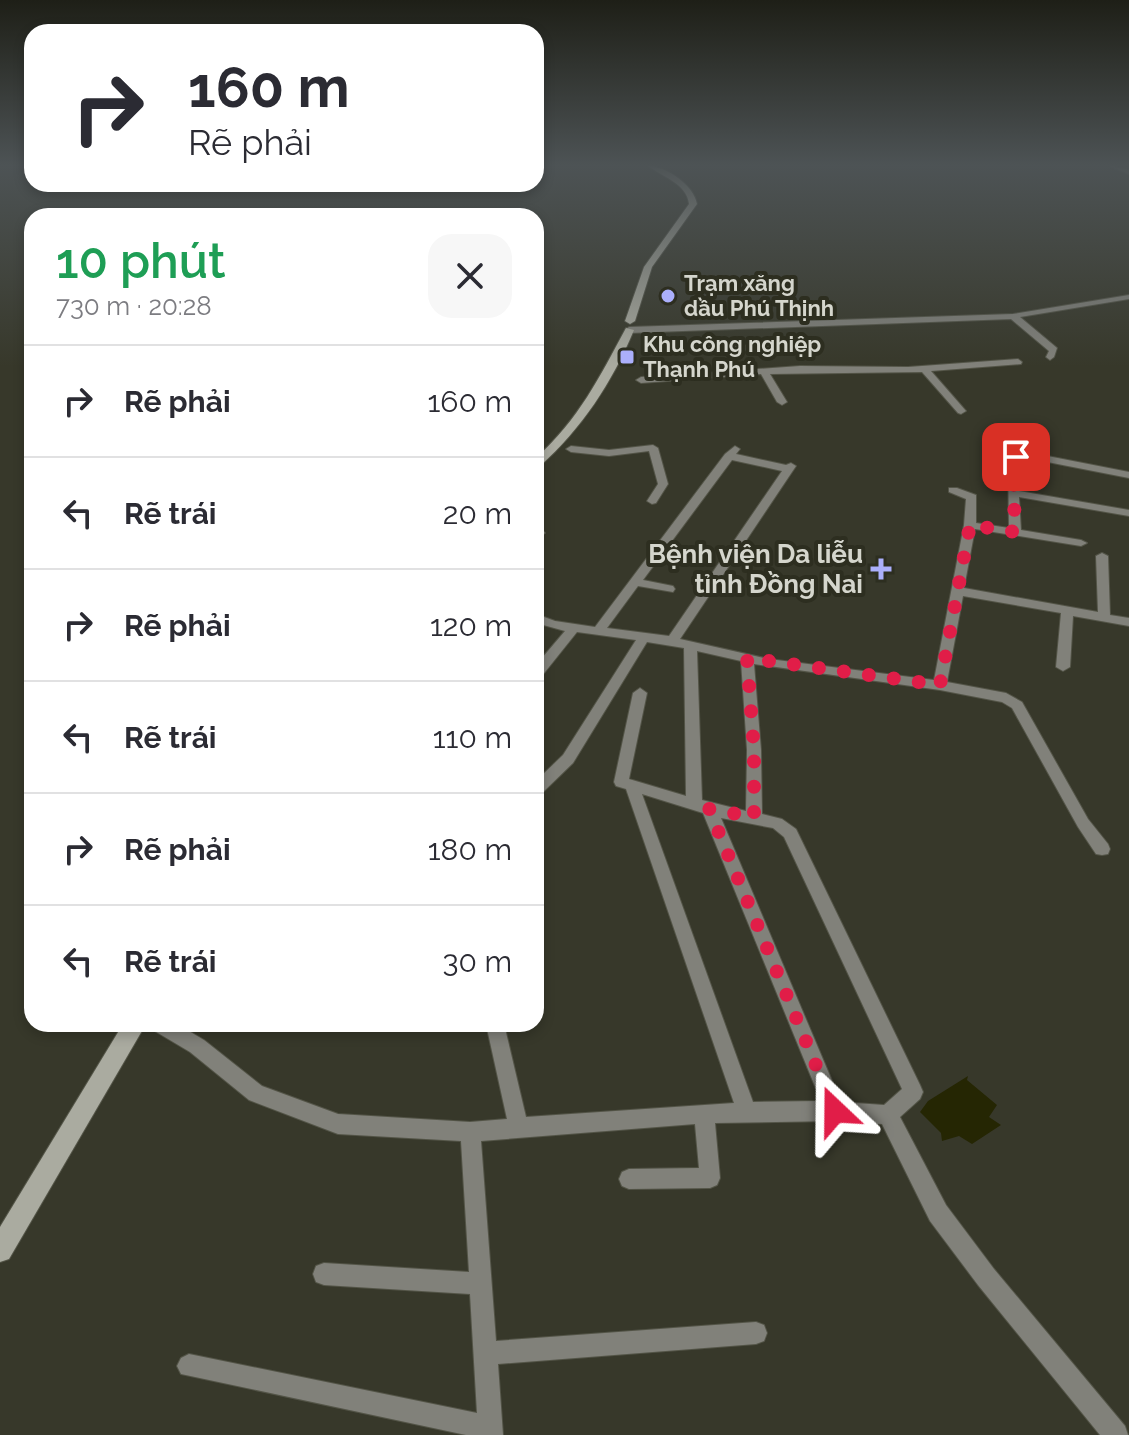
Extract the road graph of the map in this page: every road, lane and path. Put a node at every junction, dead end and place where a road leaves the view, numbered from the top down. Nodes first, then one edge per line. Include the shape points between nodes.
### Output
1 (672, 233) edge
2 (1129, 297) edge
3 (1013, 316) junction
4 (630, 325) junction
5 (781, 346) dead end
6 (711, 349) dead end
7 (1050, 357) dead end
8 (1018, 362) dead end
9 (925, 369) junction
10 (764, 371) junction
11 (641, 380) dead end
12 (782, 402) dead end
13 (961, 411) dead end
14 (571, 449) dead end
15 (544, 457) edge
16 (1129, 475) edge
17 (953, 490) dead end
18 (1013, 493) junction
19 (652, 501) dead end
20 (1129, 513) edge
21 (970, 525) junction
22 (1015, 532) junction
23 (1081, 543) dead end
24 (1102, 556) dead end
25 (636, 582) junction
26 (669, 589) dead end
27 (958, 591) junction
28 (1067, 611) junction
29 (1104, 617) junction
30 (544, 620) edge
31 (1129, 622) edge
32 (574, 628) junction
33 (598, 631) junction
34 (644, 637) junction
35 (672, 641) junction
36 (690, 645) junction
37 (747, 658) junction
38 (544, 664) edge
39 (1063, 667) dead end
40 (940, 685) junction
41 (640, 693) dead end
42 (544, 782) edge
43 (632, 786) junction
44 (702, 806) junction
45 (754, 817) junction
46 (1102, 849) dead end
47 (130, 1032) edge
48 (173, 1032) edge
49 (497, 1032) edge
50 (835, 1111) junction
51 (747, 1112) junction
52 (704, 1113) junction
53 (888, 1115) junction
54 (519, 1129) junction
55 (470, 1132) junction
56 (629, 1179) dead end
57 (0, 1250) edge
58 (324, 1274) dead end
59 (480, 1284) junction
60 (756, 1333) dead end
61 (485, 1353) junction
62 (189, 1366) dead end
63 (491, 1431) edge
64 (1116, 1435) edge

1 - 4 main road via 648,267
2 - 3 street
3 - 4 street
3 - 7 street via 1054,350
4 - 15 main road via 595,396
5 - 6 street
8 - 9 street
9 - 10 street
9 - 13 street
10 - 11 street
10 - 12 street
14 - 19 street via 609,453 653,448 663,484
16 - 18 street via 1027,455 1013,463
17 - 21 street via 972,497
18 - 20 street
18 - 22 street
21 - 22 street
21 - 27 street
22 - 23 street
24 - 29 street
25 - 26 street
25 - 33 street
25 - 35 street via 732,452 790,468
27 - 28 street
27 - 40 street
28 - 29 street
28 - 39 street
29 - 31 street
30 - 32 street
32 - 33 street
32 - 38 street
33 - 34 street
34 - 35 street
34 - 42 street via 568,759
35 - 36 street
36 - 37 street
36 - 44 street
37 - 40 street
37 - 45 street
40 - 46 street via 1006,698 1017,705
41 - 43 street via 620,780
43 - 44 street
43 - 51 street
44 - 45 street
44 - 50 street
45 - 53 street via 783,825 790,833 913,1092
47 - 57 main road
48 - 55 street via 242,1085 286,1107 338,1124
49 - 54 street
50 - 51 street
50 - 53 street
51 - 52 street
52 - 54 street
52 - 56 street via 710,1178
53 - 64 street via 938,1213
54 - 55 street
55 - 59 street
58 - 59 street
59 - 61 street
60 - 61 street
61 - 63 street
62 - 63 street

